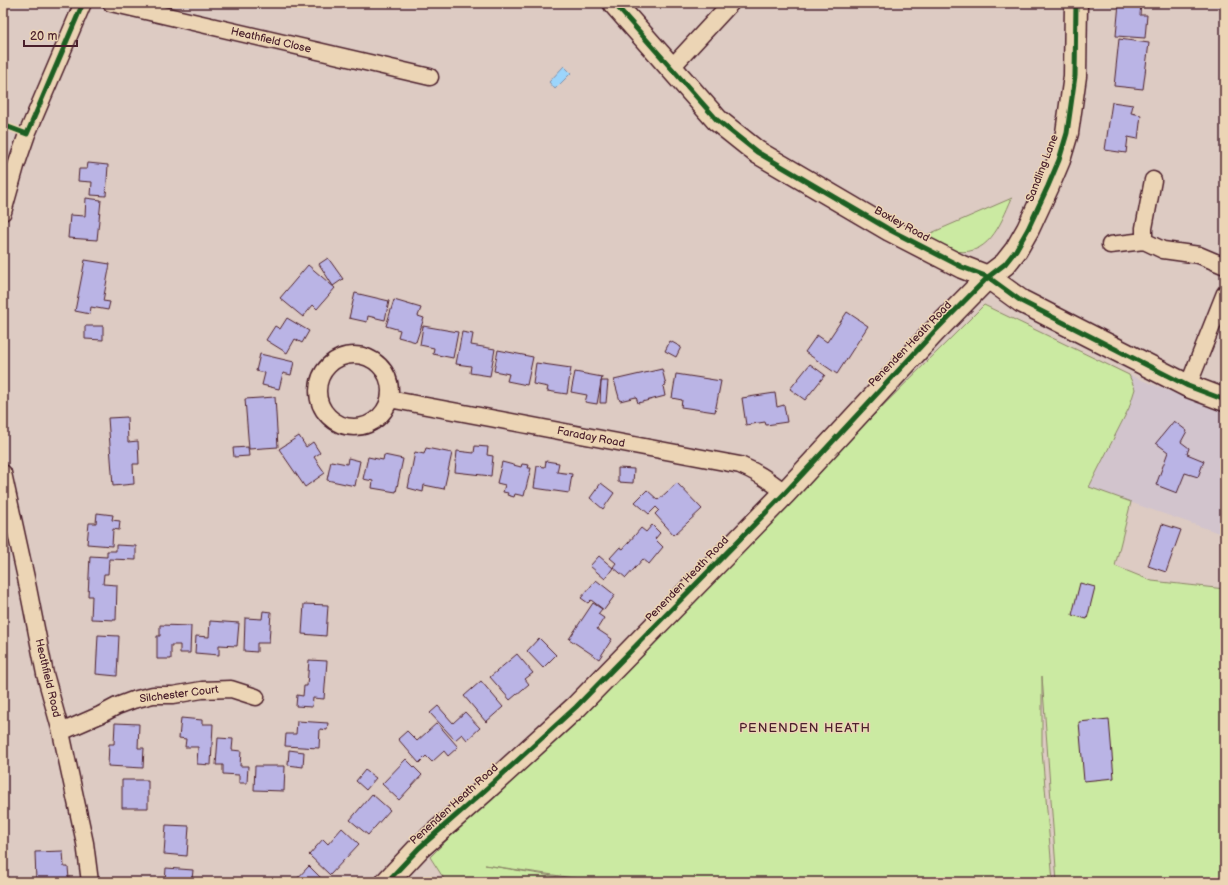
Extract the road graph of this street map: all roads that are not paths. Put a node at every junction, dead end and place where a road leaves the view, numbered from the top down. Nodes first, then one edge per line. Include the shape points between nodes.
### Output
1 (83, 3) edge
2 (111, 3) edge
3 (614, 3) edge
4 (731, 3) edge
5 (1076, 3) edge
6 (671, 68) junction
7 (430, 77) dead end
8 (1153, 180) dead end
9 (3, 212) edge
10 (1144, 241) junction
11 (1110, 245) dead end
12 (1225, 266) edge
13 (988, 276) junction
14 (1225, 293) edge
15 (1188, 386) junction
16 (389, 399) junction
17 (1225, 400) edge
18 (3, 473) edge
19 (785, 493) junction
20 (256, 697) dead end
21 (61, 732) junction
22 (90, 882) edge
23 (387, 882) edge

1 - 9 street via 27,134
2 - 7 street, Heathfield Close
3 - 6 street, Boxley Road
4 - 6 street
5 - 13 street, Sandling Lane via 1075,76 1067,133 1059,160 1016,250 1005,264
6 - 13 street, Boxley Road via 717,120 757,152 890,230 962,268
8 - 10 street
10 - 11 street
10 - 12 street via 1163,250 1199,255
13 - 15 street, Boxley Road via 1021,301
13 - 19 street, Penenden Heath Road
14 - 15 street
15 - 17 street, Boxley Road
16 - 16 street via 380,417 372,423 362,427 342,425 333,420 320,404 319,384 322,374 337,360 346,356 367,357 376,362 388,378
16 - 19 street, Faraday Road via 740,465 767,478
18 - 21 street, Heathfield Road
19 - 23 street, Penenden Heath Road via 576,707 419,848
20 - 21 street, Silchester Court via 231,689 153,695 117,706
21 - 22 street, Heathfield Road via 85,843

